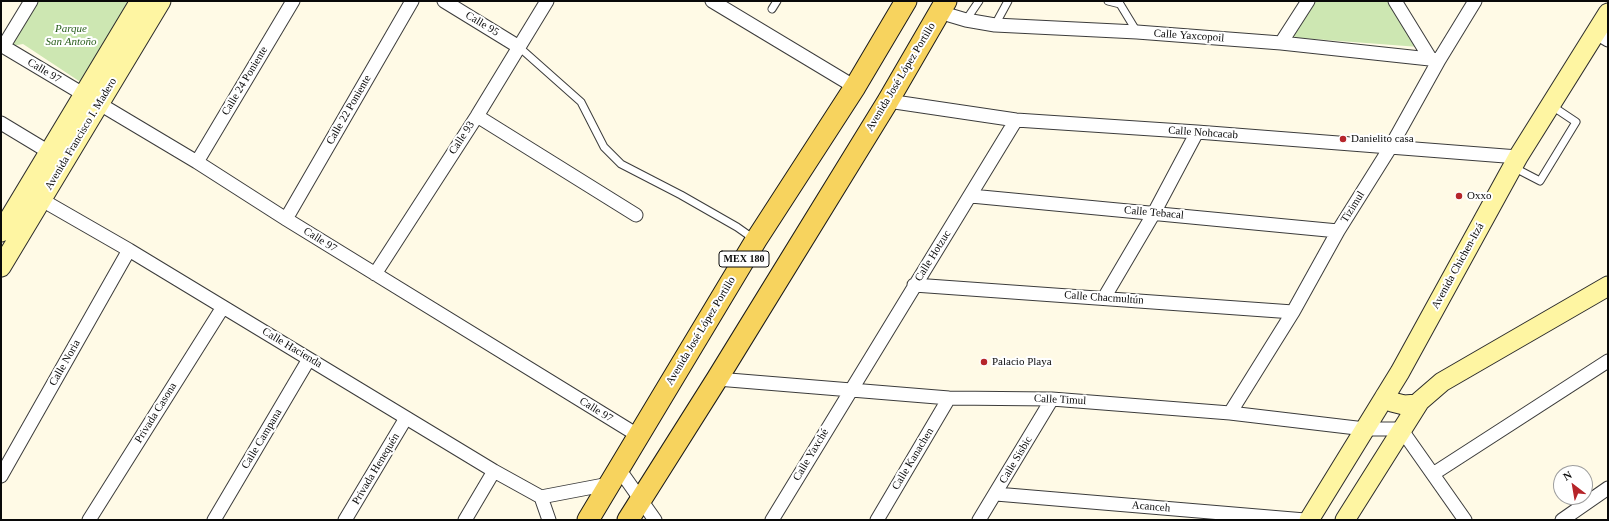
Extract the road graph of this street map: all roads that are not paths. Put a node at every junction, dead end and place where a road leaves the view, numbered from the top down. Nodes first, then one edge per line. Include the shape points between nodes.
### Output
1 (31, 1) edge
2 (140, 1) edge
3 (161, 1) edge
4 (293, 1) edge
5 (412, 1) edge
6 (444, 1) edge
7 (548, 1) edge
8 (712, 1) edge
9 (777, 1) edge
10 (906, 1) edge
11 (978, 1) edge
12 (1008, 1) edge
13 (1108, 1) edge
14 (1308, 1) edge
15 (1395, 1) edge
16 (1475, 1) edge
17 (943, 7) edge
18 (772, 9) dead end
19 (1608, 13) edge
20 (966, 20) junction
21 (995, 25) junction
22 (1137, 32) junction
23 (1602, 37) edge
24 (1281, 43) junction
25 (2, 46) edge
26 (519, 47) junction
27 (1434, 59) junction
28 (855, 86) junction
29 (91, 100) junction
30 (888, 101) junction
31 (1551, 105) junction
32 (477, 116) junction
33 (1016, 120) junction
34 (1, 123) edge
35 (1197, 132) junction
36 (1390, 148) junction
37 (49, 152) junction
38 (197, 162) junction
39 (1516, 162) junction
40 (971, 196) junction
41 (42, 200) junction
42 (1154, 213) junction
43 (636, 215) dead end
44 (286, 219) junction
45 (1338, 231) junction
46 (1, 232) edge
47 (756, 240) junction
48 (129, 250) junction
49 (1, 267) edge
50 (375, 274) junction
51 (914, 285) junction
52 (1608, 286) edge
53 (1104, 298) junction
54 (223, 307) junction
55 (1293, 312) junction
56 (309, 359) junction
57 (1608, 360) edge
58 (717, 379) junction
59 (850, 391) junction
60 (1385, 396) junction
61 (949, 398) junction
62 (1052, 399) junction
63 (1418, 404) junction
64 (1230, 413) junction
65 (406, 418) junction
66 (1365, 429) junction
67 (1401, 429) junction
68 (639, 436) junction
69 (494, 471) junction
70 (1433, 474) junction
71 (1, 476) edge
72 (614, 477) junction
73 (1608, 488) edge
74 (996, 494) junction
75 (541, 497) junction
76 (640, 500) junction
77 (1172, 508) junction
78 (89, 520) edge
79 (214, 520) edge
80 (345, 520) edge
81 (465, 520) edge
82 (549, 520) edge
83 (588, 520) edge
84 (628, 520) edge
85 (655, 520) edge
86 (772, 520) edge
87 (877, 520) edge
88 (980, 520) edge
89 (1165, 520) edge
90 (1305, 520) edge
91 (1309, 520) edge
92 (1345, 520) edge
93 (1465, 520) edge
94 (1562, 520) edge

1 - 25 street
2 - 29 main road, Avenida Francisco I. Madero
3 - 29 main road, Avenida Francisco I. Madero
4 - 38 street, Calle 24 Poniente
5 - 44 street, Calle 22 Poniente
6 - 26 street, Calle 95
7 - 26 street, Calle 93
8 - 28 street
9 - 18 lane
10 - 28 main road, Avenida José López Portillo / MEX 180
11 - 20 lane
12 - 21 lane
13 - 22 lane via 1120,4
14 - 24 street
15 - 27 street
16 - 27 street, Tizimul
17 - 20 street, Calle Yaxcopoil
17 - 30 main road, Avenida José López Portillo / MEX 180
19 - 23 main road, Avenida Chichen-Itzá
20 - 21 street, Calle Yaxcopoil
21 - 22 street, Calle Yaxcopoil
22 - 24 street, Calle Yaxcopoil
23 - 31 main road, Avenida Chichen-Itzá
24 - 27 street, Calle Yaxcopoil
25 - 29 street, Calle 97
26 - 32 street, Calle 93
26 - 47 lane via 581,102 604,147 621,164 681,195
27 - 36 street, Tizimul
28 - 47 main road, Avenida José López Portillo / MEX 180
29 - 37 main road, Avenida Francisco I. Madero
29 - 38 street, Calle 97
29 - 41 main road, Avenida Francisco I. Madero
30 - 33 street, Calle Nohcacab
30 - 58 main road, Avenida José López Portillo / MEX 180
31 - 39 main road, Avenida Chichen-Itzá
31 - 39 lane via 1576,122 1540,182
32 - 43 street
32 - 50 street, Calle 93
33 - 35 street, Calle Nohcacab
33 - 40 street, Calle Hotzuc
34 - 37 street
35 - 36 street, Calle Nohcacab
35 - 42 street
36 - 39 street, Calle Nohcacab
36 - 45 street, Tizimul
37 - 46 main road, Avenida Francisco I. Madero
38 - 44 street, Calle 97
39 - 60 main road, Avenida Chichen-Itzá
40 - 42 street, Calle Tebacal
40 - 51 street, Calle Hotzuc
41 - 48 street, Calle Hacienda
41 - 49 main road, Avenida Francisco I. Madero
42 - 45 street, Calle Tebacal
42 - 53 street
44 - 50 street, Calle 97
45 - 55 street, Tizimul
47 - 68 main road, Avenida José López Portillo / MEX 180
48 - 54 street, Calle Hacienda
48 - 71 street, Calle Noria
50 - 68 street, Calle 97
51 - 53 street, Calle Chacmultún
51 - 59 street, Calle Hotzuc
52 - 63 main road via 1442,382
53 - 55 street, Calle Chacmultún
54 - 56 street, Calle Hacienda
54 - 78 street, Privada Casona
55 - 64 street, Tizimul
56 - 65 street, Calle Hacienda
56 - 79 street, Calle Campana
57 - 70 street
58 - 59 street, Calle Timul
58 - 76 main road, Avenida José López Portillo / MEX 180
59 - 61 street, Calle Timul
59 - 86 street, Calle Yaxché
60 - 63 main road via 1392,402 1404,405
60 - 66 main road, Avenida Chichen-Itzá
61 - 62 street, Calle Timul
61 - 87 street, Calle Kanachen
62 - 64 street, Calle Timul
62 - 74 street, Calle Sisbic
63 - 67 main road
64 - 66 street, Calle Timul
65 - 69 street, Calle Hacienda
65 - 80 street, Privada Henequén
66 - 67 street, Calle Timul
66 - 91 main road, Avenida Chichen-Itzá
67 - 70 street
67 - 92 main road
68 - 72 main road, Avenida José López Portillo / MEX 180
69 - 75 street, Calle Hacienda
69 - 81 street
70 - 93 street
72 - 75 street
72 - 76 street
72 - 83 main road, Avenida José López Portillo / MEX 180
73 - 94 street
74 - 77 street, Acanceh
74 - 88 street, Calle Sisbic
75 - 82 street
76 - 84 main road, Avenida José López Portillo / MEX 180
76 - 85 street
77 - 89 street
77 - 90 street, Acanceh

